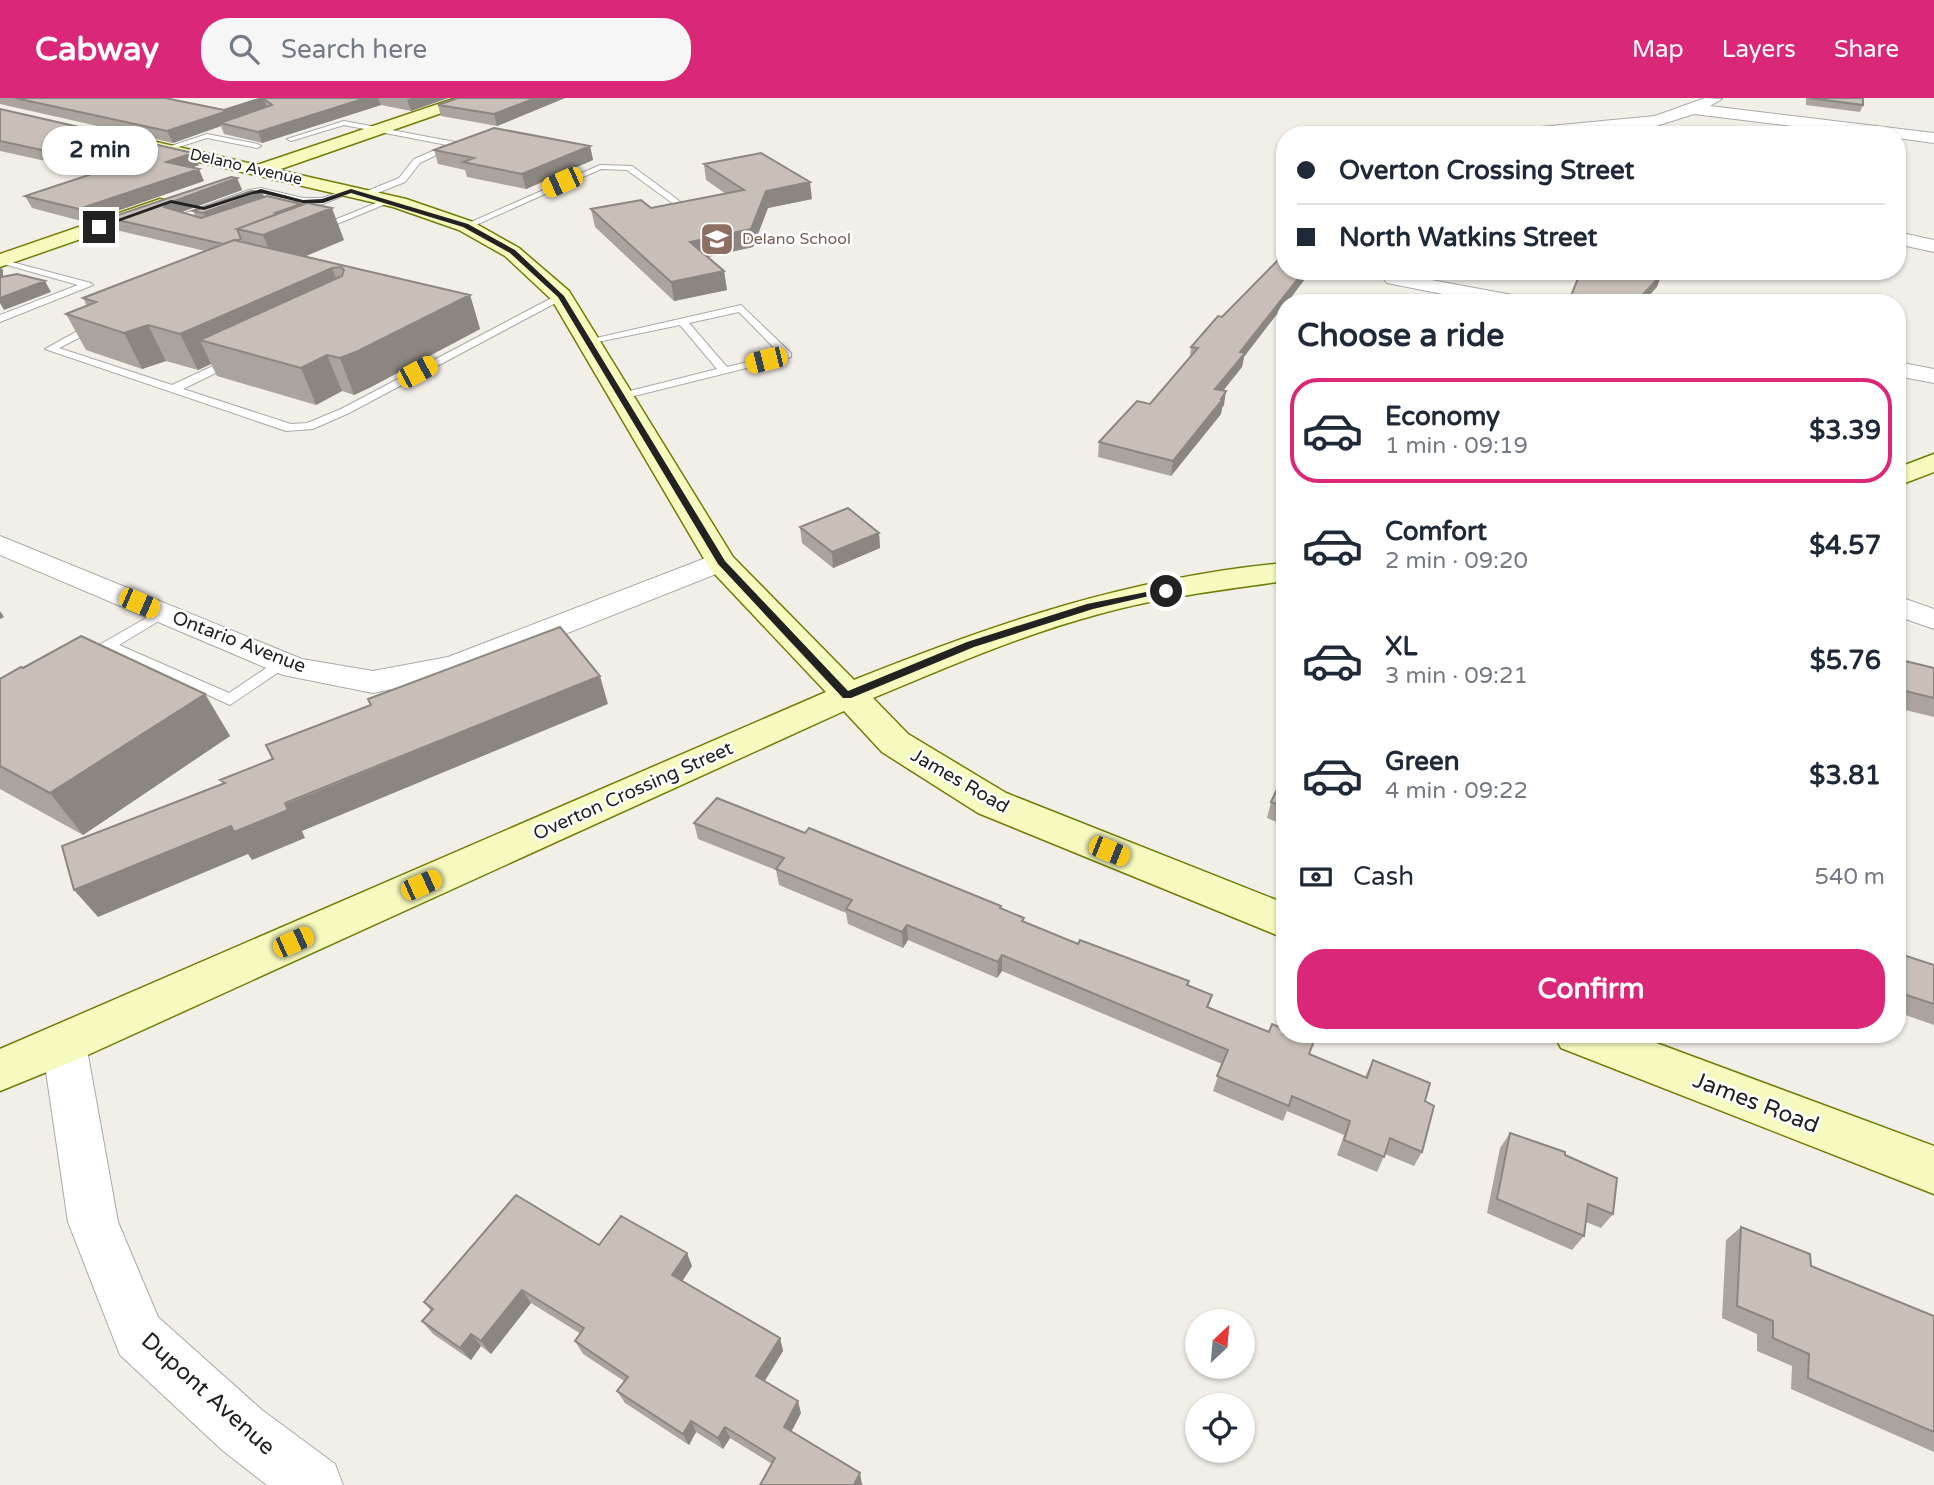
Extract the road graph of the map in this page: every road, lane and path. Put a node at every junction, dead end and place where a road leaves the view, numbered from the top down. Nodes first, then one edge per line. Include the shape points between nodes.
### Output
1 (471, 98) edge
2 (1719, 98) edge
3 (1693, 108) junction
4 (1609, 126) edge
5 (1838, 126) edge
6 (378, 130) junction
7 (219, 131) edge
8 (207, 135) junction
9 (1906, 135) edge
10 (1934, 138) edge
11 (291, 139) edge
12 (127, 140) edge
13 (257, 146) edge
14 (166, 149) junction
15 (260, 170) junction
16 (358, 193) junction
17 (285, 197) junction
18 (389, 201) junction
19 (182, 204) edge
20 (208, 210) junction
21 (690, 211) edge
22 (244, 212) edge
23 (197, 223) edge
24 (466, 226) junction
25 (305, 234) edge
26 (1906, 240) edge
27 (1934, 246) edge
28 (4, 266) edge
29 (29, 268) junction
30 (44, 272) junction
31 (56, 276) junction
32 (24, 280) edge
33 (1392, 282) edge
34 (36, 283) edge
35 (1467, 294) edge
36 (561, 296) junction
37 (0, 319) edge
38 (106, 321) edge
39 (682, 321) junction
40 (588, 341) junction
41 (249, 353) edge
42 (724, 371) junction
43 (1906, 371) edge
44 (1934, 376) edge
45 (173, 389) junction
46 (622, 396) junction
47 (1934, 462) edge
48 (1906, 474) edge
49 (0, 545) edge
50 (721, 562) junction
51 (1276, 573) edge
52 (1906, 609) edge
53 (162, 612) junction
54 (1934, 620) edge
55 (284, 663) junction
56 (847, 696) junction
57 (1276, 918) edge
58 (1600, 1043) edge
59 (64, 1044) junction
60 (0, 1070) edge
61 (1934, 1171) edge
62 (314, 1485) edge

1 - 6 main road
2 - 3 street
3 - 4 street via 1667,118
3 - 5 street
6 - 11 lane via 339,123
6 - 15 main road
6 - 16 lane via 455,144 417,161 402,180
7 - 8 lane
8 - 13 lane
8 - 14 lane
9 - 10 street
12 - 14 main road, Delano Avenue
14 - 15 main road, Delano Avenue
15 - 16 main road, Delano Avenue
15 - 28 main road
16 - 17 lane via 323,201
16 - 18 main road, Delano Avenue
17 - 20 lane via 261,191
17 - 22 lane
18 - 24 main road, Delano Avenue
18 - 25 lane
19 - 20 lane
20 - 23 lane via 176,219
21 - 24 lane via 629,168 600,167
24 - 36 main road, Delano Avenue via 512,252
26 - 27 street
28 - 29 lane
28 - 29 lane
29 - 30 lane
30 - 31 lane
30 - 32 lane
31 - 34 lane
31 - 37 lane via 88,285
33 - 35 street
36 - 40 main road, Delano Avenue
36 - 45 lane via 309,426 290,428
38 - 45 lane via 50,349
39 - 40 lane
39 - 42 lane
39 - 42 lane via 741,308 787,355
40 - 46 main road, Delano Avenue
41 - 45 lane
42 - 46 lane
43 - 44 street
46 - 50 main road, Delano Avenue
47 - 48 main road
49 - 53 street, Ontario Avenue
50 - 55 street, Ontario Avenue via 455,666 373,682
50 - 56 main road, Delano Avenue
51 - 56 main road, Overton Crossing Street via 1091,606 971,644
52 - 54 street
53 - 55 street, Ontario Avenue
53 - 55 lane via 101,649 230,700
56 - 57 main road, James Road via 895,743 992,803
56 - 59 main road, Overton Crossing Street
58 - 61 main road, James Road
59 - 60 main road, Overton Crossing Street
59 - 62 street, Dupont Avenue via 93,1222 139,1336 242,1430

